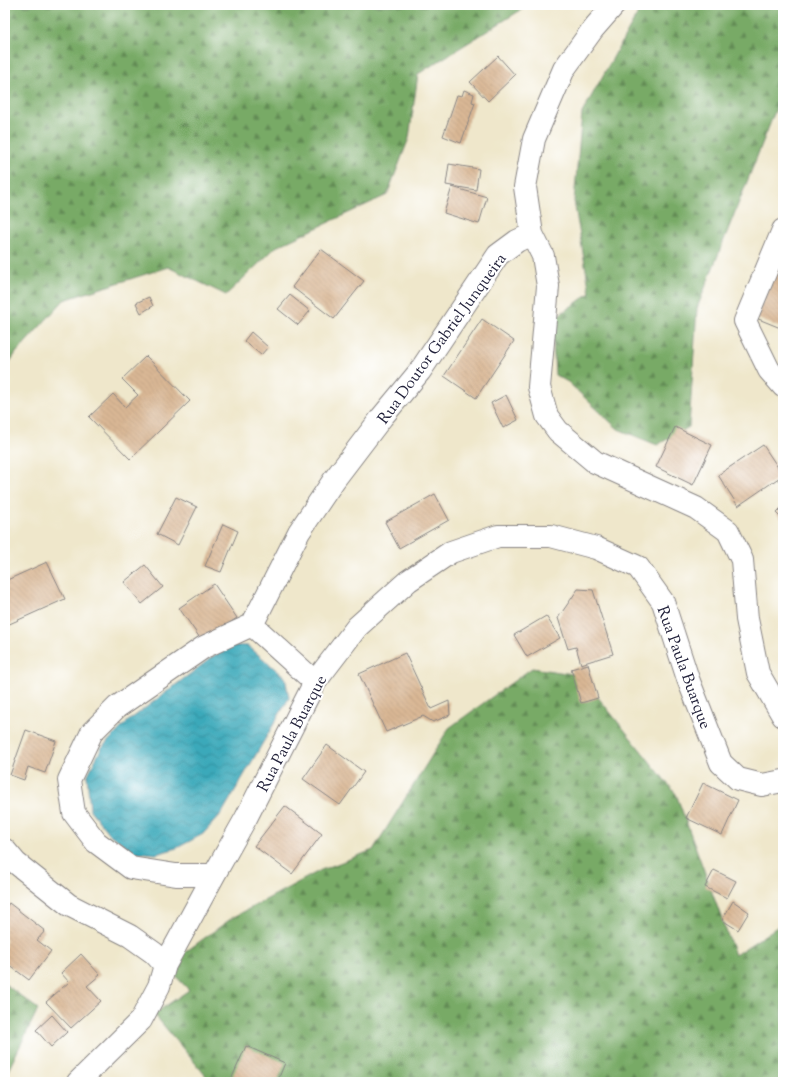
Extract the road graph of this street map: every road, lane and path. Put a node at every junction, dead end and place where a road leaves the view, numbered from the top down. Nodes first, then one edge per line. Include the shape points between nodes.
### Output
1 (614, 5) edge
2 (783, 230) edge
3 (532, 234) junction
4 (783, 386) edge
5 (252, 626) junction
6 (315, 682) junction
7 (783, 716) edge
8 (783, 781) edge
9 (5, 850) edge
10 (214, 875) junction
11 (165, 965) junction
12 (78, 1082) edge

1 - 3 street via 564,69 534,139 525,187
2 - 4 street via 746,321 769,370
3 - 5 street, Rua Doutor Gabriel Junqueira via 498,255 420,371 334,480 299,532
3 - 7 street via 543,256 548,286 539,387 547,416 558,431 595,462 696,508 728,531 742,560 747,619 758,673
5 - 6 street
5 - 10 street via 204,647 117,707 92,732 69,780 74,813 96,842 131,868 176,875
6 - 8 street, Rua Paula Buarque via 357,627 408,581 451,552 498,536 552,536 596,548 638,568 662,602 688,679 721,763 738,779 762,785
6 - 10 street, Rua Paula Buarque
9 - 11 street via 16,863 69,905 130,936 154,953
10 - 11 street, Rua Paula Buarque
11 - 12 street, Rua Paula Buarque via 159,986 141,1020

